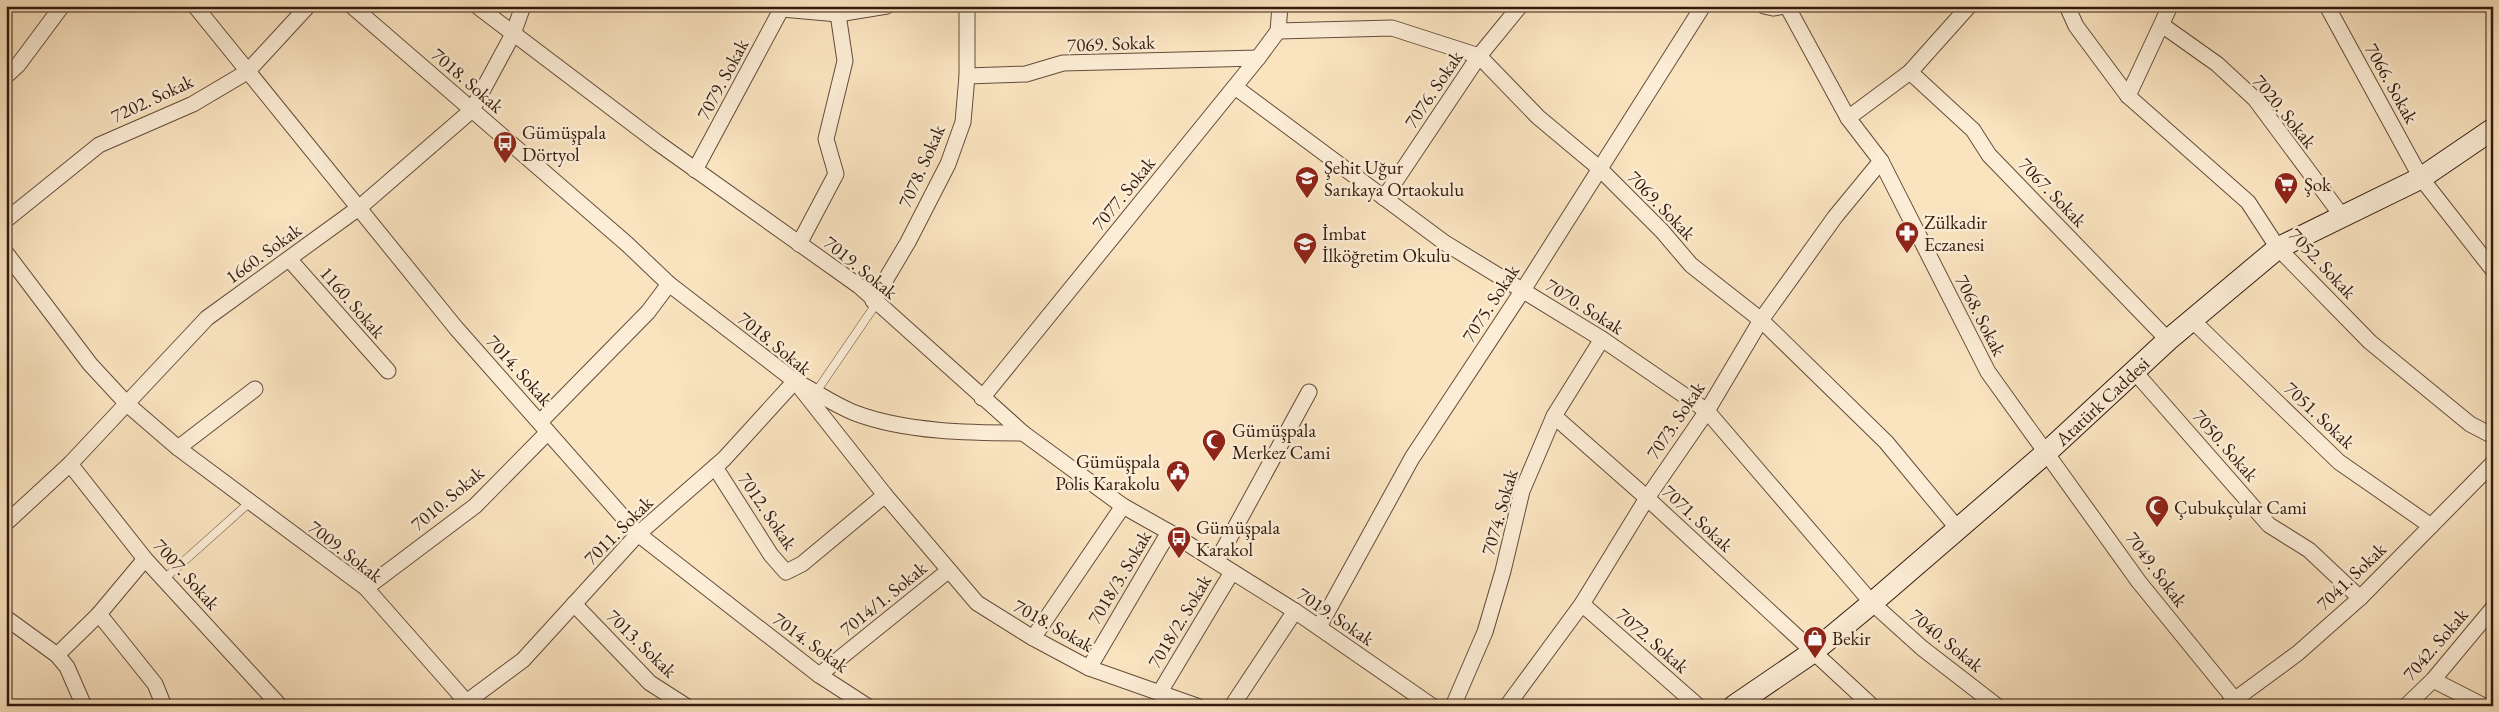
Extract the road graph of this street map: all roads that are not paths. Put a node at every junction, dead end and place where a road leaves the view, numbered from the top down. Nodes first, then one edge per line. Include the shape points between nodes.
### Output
1 (62, 6) edge
2 (195, 6) edge
3 (308, 6) edge
4 (352, 6) edge
5 (477, 6) edge
6 (523, 6) edge
7 (887, 6) edge
8 (967, 6) edge
9 (1280, 6) edge
10 (1520, 6) edge
11 (1703, 6) edge
12 (1764, 6) edge
13 (1786, 6) edge
14 (1970, 6) edge
15 (2067, 6) edge
16 (2170, 6) edge
17 (2327, 6) edge
18 (780, 7) edge
19 (838, 14) junction
20 (2162, 25) junction
21 (1278, 31) junction
22 (513, 34) junction
23 (1479, 56) junction
24 (1258, 58) junction
25 (247, 72) junction
26 (1910, 72) junction
27 (6, 76) edge
28 (966, 76) junction
29 (1235, 87) junction
30 (2128, 96) junction
31 (472, 110) junction
32 (1848, 118) junction
33 (2493, 129) edge
34 (1881, 161) junction
35 (1599, 168) junction
36 (695, 170) junction
37 (2421, 178) junction
38 (1384, 198) junction
39 (360, 207) junction
40 (2342, 216) junction
41 (6, 220) edge
42 (799, 244) junction
43 (2278, 248) junction
44 (289, 259) junction
45 (9, 262) edge
46 (2493, 270) edge
47 (669, 284) junction
48 (1522, 290) junction
49 (875, 302) junction
50 (1761, 320) junction
51 (2192, 320) junction
52 (1602, 339) junction
53 (2168, 340) junction
54 (388, 371) dead end
55 (2134, 371) junction
56 (795, 381) junction
57 (255, 389) dead end
58 (816, 392) junction
59 (1309, 392) dead end
60 (982, 398) junction
61 (127, 404) junction
62 (1707, 411) junction
63 (1554, 416) junction
64 (544, 427) junction
65 (1022, 433) junction
66 (2493, 436) edge
67 (178, 448) junction
68 (2047, 452) junction
69 (2493, 462) edge
70 (70, 464) junction
71 (715, 467) junction
72 (885, 495) junction
73 (1647, 498) junction
74 (250, 502) junction
75 (1123, 506) junction
76 (6, 523) edge
77 (2431, 526) junction
78 (1958, 530) junction
79 (1169, 532) junction
80 (638, 534) junction
81 (145, 559) junction
82 (1217, 561) junction
83 (948, 570) junction
84 (1232, 572) junction
85 (164, 579) junction
86 (366, 588) junction
87 (2360, 598) junction
88 (1872, 603) junction
89 (574, 604) junction
90 (1582, 604) junction
91 (2493, 608) edge
92 (1295, 611) junction
93 (99, 614) junction
94 (6, 618) edge
95 (1319, 628) junction
96 (1033, 638) junction
97 (1813, 652) junction
98 (57, 656) junction
99 (1089, 668) junction
100 (819, 675) junction
101 (2433, 680) junction
102 (1160, 692) junction
103 (2233, 703) edge
104 (466, 705) edge
105 (1737, 705) edge
106 (84, 706) edge
107 (164, 706) edge
108 (280, 706) edge
109 (686, 706) edge
110 (867, 706) edge
111 (1197, 706) edge
112 (1232, 706) edge
113 (1432, 706) edge
114 (1453, 706) edge
115 (1507, 706) edge
116 (1698, 706) edge
117 (1872, 706) edge
118 (1997, 706) edge
119 (2406, 706) edge
120 (2484, 706) edge

1 - 27 street
2 - 25 street, 7014. Sokak
3 - 25 street, 7202. Sokak
4 - 31 street, 7018. Sokak
5 - 22 street, 7019. Sokak
6 - 22 street, 1660. Sokak
7 - 19 street
8 - 28 street, 7078. Sokak
9 - 21 street
10 - 23 street, 7076. Sokak
11 - 35 street, 7075. Sokak
12 - 13 street
13 - 32 street, 7068. Sokak
14 - 26 street
15 - 30 street, 7052. Sokak via 2076,26
16 - 20 street
17 - 37 street, 7066. Sokak
18 - 19 street
18 - 36 street, 7079. Sokak
19 - 42 street via 845,61 826,139 836,174
20 - 30 street
20 - 40 street, 7020. Sokak via 2217,64 2255,99
21 - 23 street, 7069. Sokak via 1392,28
21 - 24 street, 7077. Sokak
22 - 31 street, 1660. Sokak
22 - 36 street, 7019. Sokak
23 - 35 street, 7069. Sokak via 1538,116
23 - 38 street, 7076. Sokak
24 - 28 street, 7069. Sokak via 1063,63 1026,74
24 - 29 street, 7077. Sokak
25 - 39 street, 7014. Sokak
25 - 41 street, 7202. Sokak via 193,104 99,145
26 - 32 street
26 - 53 street, 7067. Sokak via 1973,130 1989,155
28 - 49 street, 7078. Sokak via 963,122 948,164
29 - 38 street, 7070. Sokak
29 - 60 street, 7077. Sokak
30 - 43 street, 7052. Sokak via 2248,202
31 - 39 street, 1660. Sokak
31 - 47 street, 7018. Sokak via 628,244
32 - 34 street, 7068. Sokak
33 - 37 main road, Atatürk Caddesi
34 - 50 street, 7073. Sokak via 1835,216
34 - 68 street, 7068. Sokak via 1988,372
35 - 48 street, 7075. Sokak
35 - 50 street, 7069. Sokak via 1696,269
36 - 42 street, 7019. Sokak
37 - 40 main road, Atatürk Caddesi
37 - 46 street, 7066. Sokak
38 - 48 street, 7070. Sokak via 1445,244
39 - 44 street, 1660. Sokak
39 - 64 street, 7014. Sokak via 456,328
40 - 43 main road, Atatürk Caddesi
42 - 49 street, 7019. Sokak via 859,286
43 - 51 main road, Atatürk Caddesi
43 - 66 street, 7052. Sokak via 2370,342 2470,424
44 - 54 street, 1160. Sokak
44 - 61 street, 1660. Sokak via 207,318
45 - 61 street, 7009. Sokak via 90,364
47 - 56 street, 7018. Sokak
47 - 64 street, 7010. Sokak via 648,312
48 - 52 street, 7070. Sokak
48 - 95 street, 7075. Sokak via 1412,458
49 - 58 lane
49 - 60 street, 7019. Sokak
50 - 62 street, 7073. Sokak
50 - 78 street, 7069. Sokak via 1886,442
51 - 53 main road, Atatürk Caddesi
51 - 77 street, 7051. Sokak via 2339,462
52 - 62 street, 7070. Sokak
52 - 63 street, 7074. Sokak
53 - 55 main road, Atatürk Caddesi
55 - 68 main road, Atatürk Caddesi
55 - 87 street, 7050. Sokak via 2270,525 2309,550
56 - 58 street
56 - 71 street, 7011. Sokak
56 - 72 street, 7018. Sokak
57 - 67 street
58 - 65 street via 855,413 901,424 978,433
59 - 82 street
60 - 65 street, 7019. Sokak
61 - 67 street, 7009. Sokak
61 - 70 street, 1660. Sokak
62 - 73 street, 7073. Sokak
62 - 88 street, 7070. Sokak
63 - 73 street, 7071. Sokak
63 - 114 street, 7074. Sokak via 1522,491 1485,632
64 - 80 street, 7014. Sokak
64 - 86 street, 7010. Sokak via 475,506
65 - 75 street, 7019. Sokak
67 - 74 street, 7009. Sokak
68 - 78 main road, Atatürk Caddesi via 1996,493
68 - 103 street, 7049. Sokak via 2139,582
69 - 77 street, 7041. Sokak
70 - 76 street, 1660. Sokak
70 - 81 street, 7007. Sokak
71 - 72 street, 7012. Sokak via 771,555 786,572 802,564
71 - 80 street, 7011. Sokak
72 - 83 street, 7018. Sokak
73 - 90 street, 7073. Sokak
73 - 97 street, 7071. Sokak
74 - 85 lane
74 - 86 street, 7009. Sokak
75 - 79 street, 7019. Sokak
75 - 96 street
77 - 87 street, 7041. Sokak
78 - 88 main road, Atatürk Caddesi
79 - 82 street, 7019. Sokak
79 - 99 street, 7018/3. Sokak
80 - 89 street, 7011. Sokak
80 - 100 street, 7014. Sokak
81 - 85 street, 7007. Sokak
81 - 93 street
82 - 84 street, 7019. Sokak
83 - 96 street, 7018. Sokak via 977,604
83 - 100 street, 7014/1. Sokak
84 - 92 street, 7019. Sokak
84 - 102 street, 7018/2. Sokak
85 - 108 street, 7007. Sokak
86 - 104 street, 7009. Sokak
87 - 103 street, 7041. Sokak via 2298,653
88 - 97 main road, Atatürk Caddesi
88 - 118 street, 7040. Sokak via 1922,648
89 - 104 street, 7011. Sokak via 523,660
89 - 109 street, 7013. Sokak via 650,683
90 - 115 street, 7073. Sokak
90 - 116 street, 7072. Sokak
91 - 101 street, 7042. Sokak
92 - 95 street, 7019. Sokak
92 - 112 street
93 - 98 street
93 - 107 street via 155,684
94 - 98 street
95 - 113 street, 7019. Sokak
96 - 99 street, 7018. Sokak
97 - 105 main road, Atatürk Caddesi
97 - 117 street, 7071. Sokak
98 - 106 street via 67,667
99 - 102 street, 7018. Sokak
100 - 110 street, 7014. Sokak
101 - 119 street, 7042. Sokak
101 - 120 street
102 - 111 street, 7018. Sokak

